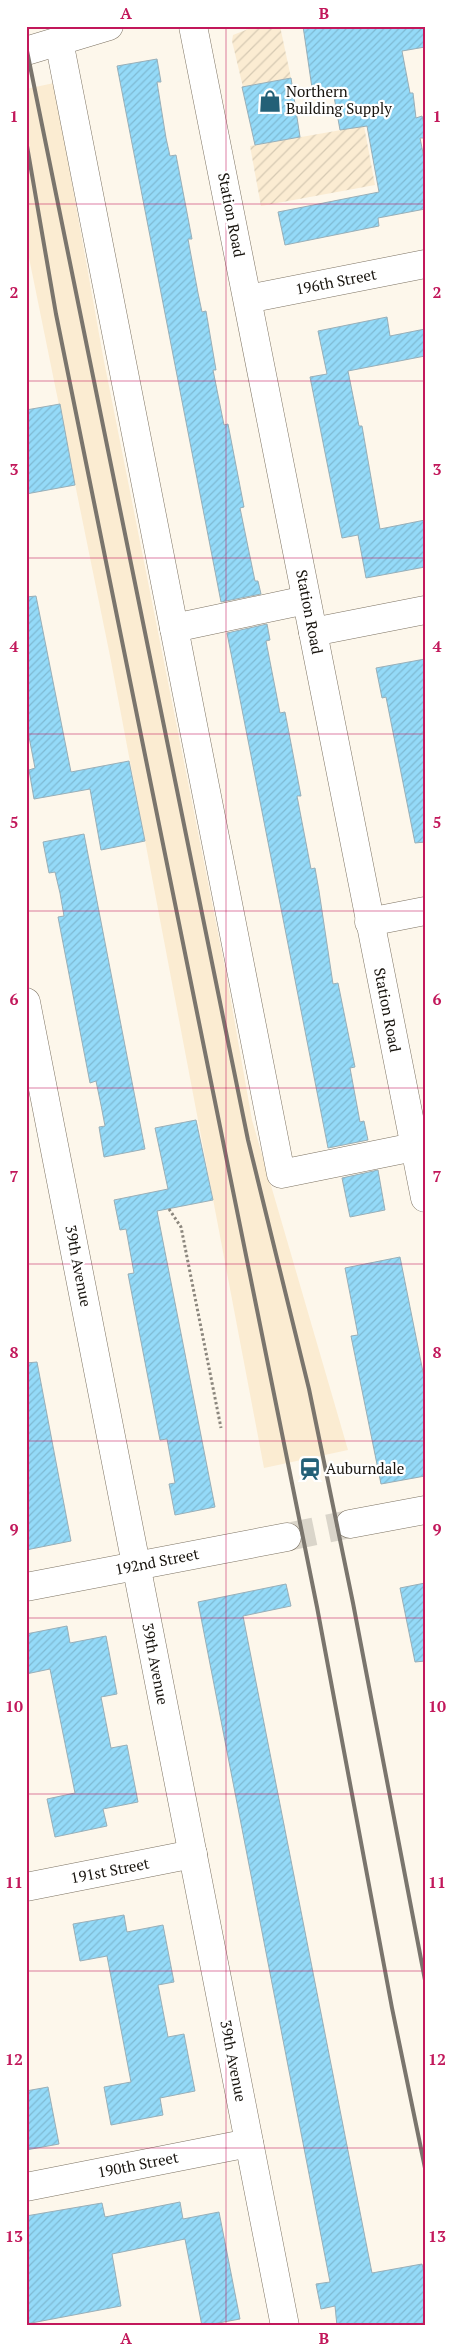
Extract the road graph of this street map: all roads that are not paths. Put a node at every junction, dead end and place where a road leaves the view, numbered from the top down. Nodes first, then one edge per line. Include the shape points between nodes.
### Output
1 (109, 26) edge
2 (193, 26) edge
3 (59, 41) junction
4 (26, 51) edge
5 (425, 264) edge
6 (248, 299) junction
7 (306, 600) junction
8 (425, 610) edge
9 (174, 628) junction
10 (312, 632) junction
11 (425, 911) edge
12 (369, 922) junction
13 (26, 1002) edge
14 (414, 1147) junction
15 (425, 1198) edge
16 (425, 1510) edge
17 (350, 1524) tunnel mouth
18 (287, 1537) tunnel mouth
19 (136, 1566) junction
20 (26, 1587) edge
21 (193, 1854) junction
22 (26, 1887) edge
23 (249, 2143) junction
24 (26, 2186) edge
25 (285, 2326) edge

1 - 3 street
2 - 6 street, Station Road
3 - 4 street
3 - 9 street
5 - 6 street, 196th Street
6 - 7 street, Station Road
7 - 9 street
7 - 10 street, Station Road
8 - 10 street
9 - 14 street via 281,1174
10 - 12 street, Station Road
11 - 12 street
12 - 14 street, Station Road
13 - 19 street, 39th Avenue
14 - 15 street, Station Road
16 - 17 street
18 - 19 street, 192nd Street
19 - 20 street, 192nd Street
19 - 21 street, 39th Avenue
21 - 22 street, 191st Street
21 - 23 street, 39th Avenue
23 - 24 street, 190th Street
23 - 25 street, 39th Avenue

